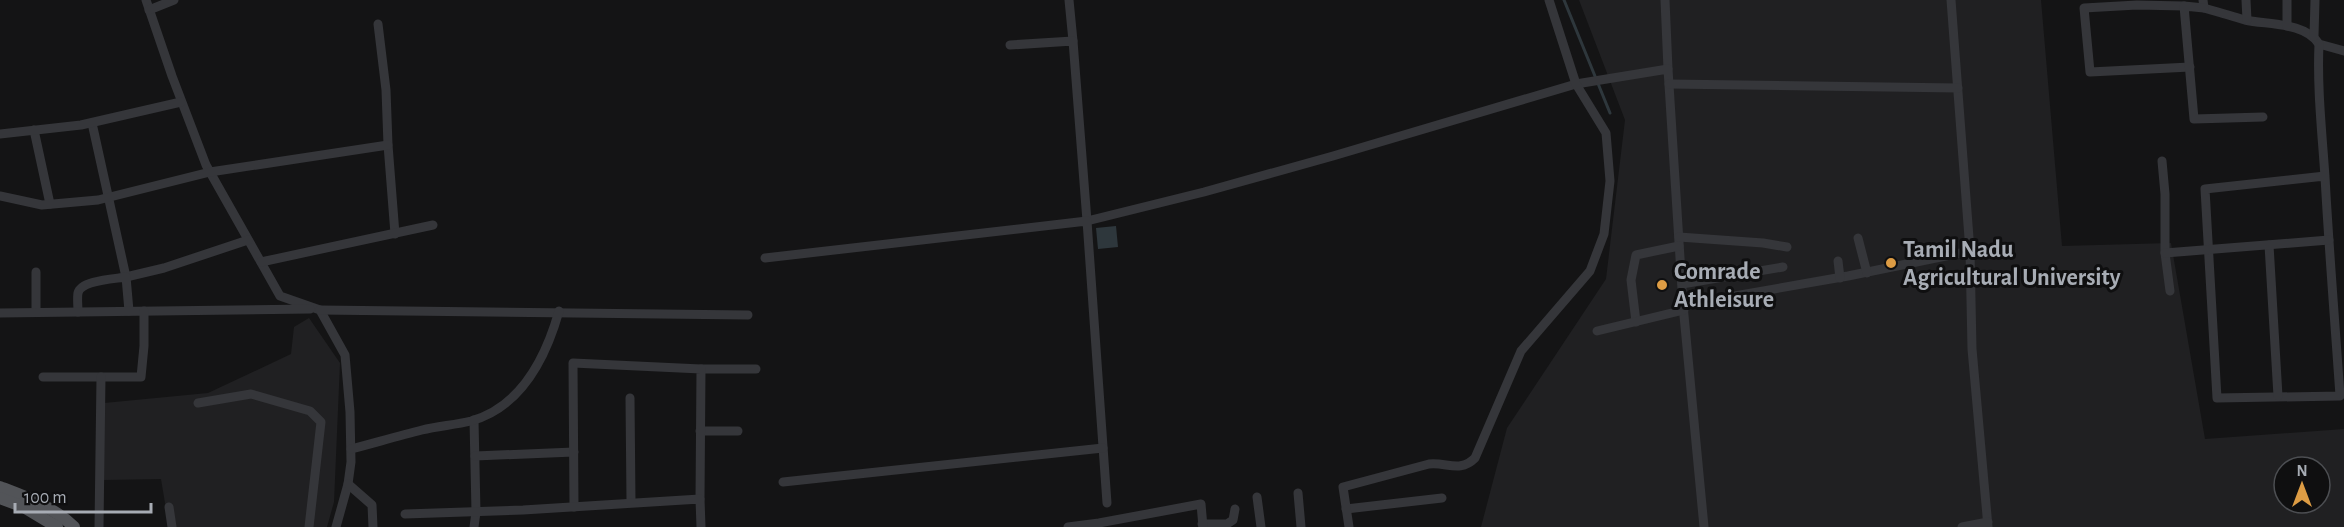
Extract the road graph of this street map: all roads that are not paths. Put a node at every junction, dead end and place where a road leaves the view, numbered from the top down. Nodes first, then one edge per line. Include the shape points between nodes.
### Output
1 (174, 0) edge
2 (1070, 0) edge
3 (1549, 0) edge
4 (1665, 0) edge
5 (1951, 0) edge
6 (2246, 0) edge
7 (2287, 0) edge
8 (2315, 0) edge
9 (2204, 4) edge
10 (147, 5) edge
11 (2184, 6) junction
12 (2247, 20) junction
13 (378, 24) dead end
14 (2287, 26) junction
15 (2317, 40) junction
16 (1073, 41) junction
17 (1010, 45) dead end
18 (2344, 51) edge
19 (2190, 67) junction
20 (1668, 69) junction
21 (1576, 84) junction
22 (1669, 84) junction
23 (1958, 88) junction
24 (181, 102) junction
25 (2263, 117) dead end
26 (92, 123) junction
27 (34, 130) junction
28 (0, 134) edge
29 (388, 145) junction
30 (2162, 162) dead end
31 (210, 172) junction
32 (2325, 176) junction
33 (0, 196) edge
34 (110, 197) junction
35 (50, 204) junction
36 (1087, 221) junction
37 (433, 225) dead end
38 (395, 234) junction
39 (1858, 238) dead end
40 (248, 240) junction
41 (2329, 240) junction
42 (1679, 241) junction
43 (2269, 245) junction
44 (1787, 248) dead end
45 (1970, 251) junction
46 (2208, 251) junction
47 (2165, 253) junction
48 (765, 258) dead end
49 (1838, 261) dead end
50 (261, 262) junction
51 (1783, 267) dead end
52 (36, 272) dead end
53 (1867, 273) junction
54 (126, 277) junction
55 (1840, 278) junction
56 (1682, 284) junction
57 (2170, 291) dead end
58 (1683, 307) junction
59 (318, 309) junction
60 (129, 311) junction
61 (144, 311) junction
62 (559, 311) junction
63 (36, 312) junction
64 (78, 312) junction
65 (0, 313) edge
66 (748, 315) dead end
67 (1636, 322) junction
68 (1597, 331) dead end
69 (701, 369) junction
70 (756, 369) dead end
71 (43, 377) dead end
72 (101, 377) junction
73 (2278, 396) junction
74 (2342, 396) edge
75 (630, 398) dead end
76 (198, 403) dead end
77 (474, 420) junction
78 (700, 431) junction
79 (738, 431) dead end
80 (1103, 447) junction
81 (351, 449) junction
82 (574, 452) junction
83 (475, 456) junction
84 (783, 482) dead end
85 (348, 484) junction
86 (0, 487) edge
87 (1298, 493) dead end
88 (1257, 497) dead end
89 (0, 498) edge
90 (1442, 498) dead end
91 (700, 499) junction
92 (631, 502) junction
93 (1107, 503) dead end
94 (169, 507) dead end
95 (574, 507) junction
96 (1235, 508) dead end
97 (1346, 509) junction
98 (476, 513) junction
99 (405, 514) dead end
100 (47, 519) edge
101 (1988, 525) edge
102 (1203, 526) edge
103 (57, 527) edge
104 (74, 527) edge
105 (99, 527) edge
106 (172, 527) edge
107 (309, 527) edge
108 (336, 527) edge
109 (373, 527) edge
110 (474, 527) edge
111 (701, 527) edge
112 (1068, 527) edge
113 (1261, 527) edge
114 (1301, 527) edge
115 (1349, 527) edge
116 (1704, 527) edge
117 (1962, 527) edge

1 - 10 street
2 - 16 street
3 - 21 street
4 - 20 street
5 - 23 street
6 - 12 street
7 - 14 street
8 - 15 street
9 - 11 street
9 - 12 street
10 - 24 street
11 - 19 street
11 - 19 street via 2085,8 2090,72
12 - 14 street
13 - 29 street
14 - 15 street
15 - 18 street
15 - 32 street
16 - 17 street
16 - 36 street
19 - 25 street via 2194,119
20 - 21 street
20 - 22 street
21 - 36 street via 1333,156
21 - 97 street via 1606,133 1610,181 1604,234 1590,271 1521,351 1469,464 1429,464 1343,487
22 - 23 street
22 - 42 street
23 - 45 street
24 - 26 street
24 - 31 street
26 - 27 street
26 - 34 street
27 - 28 street
27 - 35 street
29 - 31 street
29 - 38 street
30 - 47 street
31 - 34 street
31 - 40 street
32 - 41 street
32 - 46 street via 2205,189
33 - 35 street
34 - 35 street
34 - 54 street
36 - 48 street
36 - 80 street
37 - 38 street
38 - 50 street
39 - 53 street
40 - 50 street
40 - 54 street
41 - 43 street
41 - 74 street
42 - 44 street via 1763,243
42 - 56 street
42 - 67 street via 1636,255 1631,280
43 - 46 street
43 - 73 street
45 - 53 street
45 - 101 street via 1972,349
46 - 47 street
46 - 73 street via 2217,398
47 - 57 street
49 - 55 street
50 - 59 street via 280,296
51 - 56 street
52 - 63 street
53 - 55 street
54 - 60 street
54 - 64 street via 82,287 78,291
55 - 58 street
56 - 58 street
58 - 67 street
58 - 116 street
59 - 61 street
59 - 62 street
59 - 81 street via 345,355
60 - 61 street
60 - 64 street
61 - 72 street via 141,376
62 - 66 street
62 - 77 street via 537,365 521,389 495,411
63 - 64 street
63 - 65 street
67 - 68 street
69 - 70 street
69 - 78 street
69 - 82 street via 573,363
71 - 72 street
72 - 105 street
73 - 74 street
75 - 92 street
76 - 107 street via 251,394 310,411 321,422
77 - 81 street
77 - 83 street
78 - 79 street
78 - 91 street
80 - 84 street
80 - 93 street
81 - 85 street
82 - 83 street
82 - 95 street
83 - 98 street
85 - 108 street
85 - 109 street via 372,505
86 - 100 main road via 31,499
87 - 114 street
88 - 113 street
89 - 100 main road
90 - 97 street
91 - 92 street
91 - 111 street
92 - 95 street
94 - 106 street
95 - 98 street
96 - 102 street via 1233,520 1227,524
97 - 115 street
98 - 99 street
98 - 110 street
100 - 103 main road
100 - 104 main road
101 - 117 street
102 - 112 street via 1201,504

